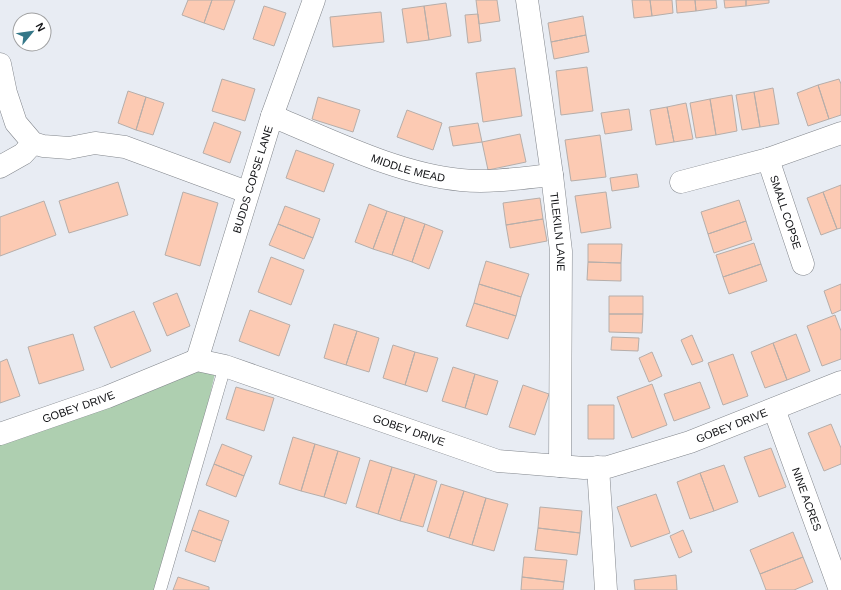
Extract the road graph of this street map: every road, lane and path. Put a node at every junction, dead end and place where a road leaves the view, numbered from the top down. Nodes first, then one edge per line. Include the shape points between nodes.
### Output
1 (314, 0) edge
2 (527, 0) edge
3 (0, 64) edge
4 (272, 116) junction
5 (841, 133) edge
6 (33, 143) junction
7 (768, 159) junction
8 (0, 167) edge
9 (552, 175) junction
10 (680, 182) dead end
11 (248, 192) junction
12 (803, 264) dead end
13 (197, 360) junction
14 (225, 366) junction
15 (841, 382) edge
16 (774, 409) junction
17 (0, 434) edge
18 (560, 466) junction
19 (598, 467) junction
20 (160, 590) edge
21 (606, 590) edge
22 (840, 590) edge

1 - 4 street, BUDDS COPSE LANE
2 - 9 street, TILEKILN LANE
3 - 6 street via 16,123
4 - 9 street, MIDDLE MEAD via 370,156 417,172 461,180 510,180
4 - 11 street, BUDDS COPSE LANE
5 - 7 street
6 - 8 street via 23,154
6 - 11 street via 69,148 95,143 126,147
7 - 10 street
7 - 12 street, SMALL COPSE
9 - 18 street, TILEKILN LANE via 561,251
11 - 13 street, BUDDS COPSE LANE
13 - 14 street, GOBEY DRIVE
13 - 17 street, GOBEY DRIVE via 107,397
14 - 18 street, GOBEY DRIVE via 498,461
14 - 20 lane
15 - 16 street, GOBEY DRIVE
16 - 19 street, GOBEY DRIVE via 690,442 608,467
16 - 22 street, NINE ACRES
18 - 19 street, GOBEY DRIVE
19 - 21 street

